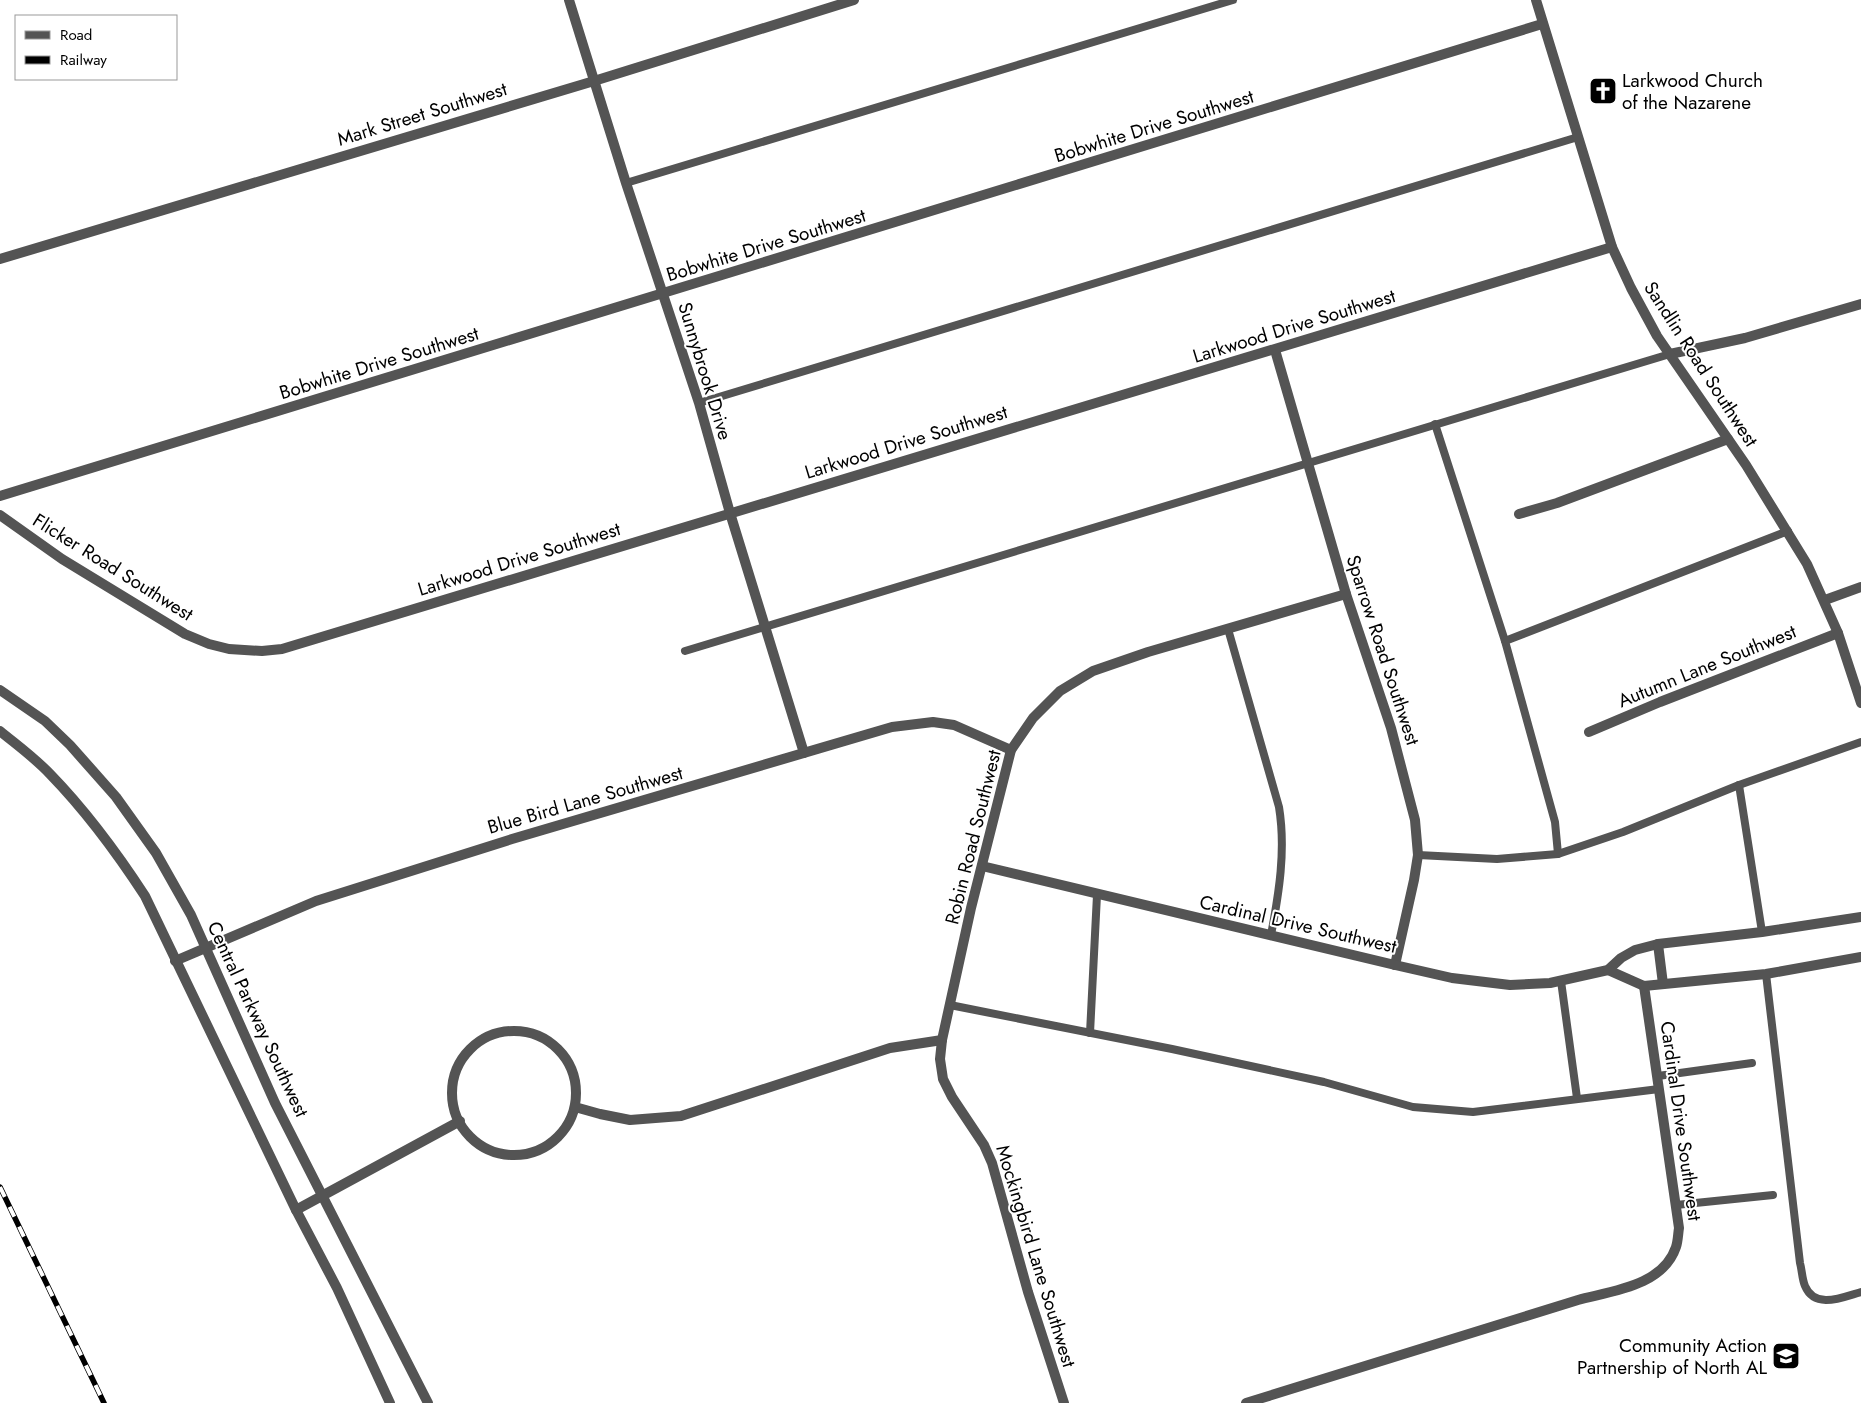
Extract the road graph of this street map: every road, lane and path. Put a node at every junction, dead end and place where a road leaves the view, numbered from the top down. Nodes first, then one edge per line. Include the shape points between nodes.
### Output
1 (569, 0) edge
2 (854, 0) edge
3 (1233, 0) edge
4 (1536, 0) edge
5 (1542, 24) junction
6 (594, 81) junction
7 (1578, 137) junction
8 (626, 183) junction
9 (1612, 247) junction
10 (0, 259) edge
11 (663, 295) junction
12 (1861, 304) edge
13 (1275, 350) junction
14 (1670, 354) junction
15 (699, 403) junction
16 (1435, 424) junction
17 (1728, 439) junction
18 (1307, 463) junction
19 (0, 496) edge
20 (730, 513) junction
21 (1519, 514) dead end
22 (0, 515) edge
23 (1788, 531) junction
24 (1861, 588) edge
25 (1346, 594) junction
26 (1825, 600) junction
27 (766, 627) junction
28 (1228, 629) junction
29 (1838, 632) junction
30 (1505, 641) junction
31 (209, 644) joint
32 (685, 651) dead end
33 (0, 690) edge
34 (1861, 703) edge
35 (0, 731) edge
36 (1589, 732) dead end
37 (1861, 742) edge
38 (1011, 750) junction
39 (804, 754) junction
40 (1739, 785) junction
41 (1558, 854) junction
42 (1418, 855) junction
43 (982, 866) junction
44 (1097, 895) junction
45 (1861, 917) edge
46 (1762, 932) junction
47 (1271, 935) junction
48 (1658, 944) junction
49 (206, 947) junction
50 (1861, 957) edge
51 (175, 961) junction
52 (1395, 965) junction
53 (1608, 970) junction
54 (1766, 974) junction
55 (1561, 981) junction
56 (1663, 984) junction
57 (1644, 986) junction
58 (950, 1005) junction
59 (1090, 1033) junction
60 (942, 1040) junction
61 (1752, 1063) dead end
62 (1658, 1076) junction
63 (1659, 1089) junction
64 (952, 1097) joint
65 (1577, 1098) junction
66 (575, 1107) junction
67 (460, 1121) junction
68 (1773, 1195) dead end
69 (323, 1196) junction
70 (1676, 1205) junction
71 (296, 1210) junction
72 (1861, 1292) edge
73 (390, 1403) edge
74 (428, 1403) edge
75 (1064, 1403) edge
76 (1246, 1403) edge

1 - 6 street, Sunnybrook Drive
2 - 6 street, Mark Street Southwest
3 - 8 lane
4 - 5 street, Sandlin Road Southwest
5 - 7 street, Sandlin Road Southwest
5 - 11 street, Bobwhite Drive Southwest
6 - 8 street, Sunnybrook Drive
6 - 10 street, Mark Street Southwest
7 - 9 street, Sandlin Road Southwest
7 - 15 lane
8 - 11 street, Sunnybrook Drive
9 - 13 street, Larkwood Drive Southwest
9 - 14 street, Sandlin Road Southwest via 1630,288
11 - 15 street, Sunnybrook Drive
11 - 19 street, Bobwhite Drive Southwest
12 - 14 street via 1745,338
13 - 18 street, Sparrow Road Southwest
13 - 20 street, Larkwood Drive Southwest
14 - 16 lane
14 - 17 street, Sandlin Road Southwest
15 - 20 street, Sunnybrook Drive
16 - 18 lane
16 - 30 lane
17 - 21 street
17 - 23 street, Sandlin Road Southwest
18 - 25 street, Sparrow Road Southwest
18 - 27 lane
20 - 27 street, Sunnybrook Drive
20 - 31 street, Larkwood Drive Southwest via 282,649 245,650
22 - 31 street, Flicker Road Southwest via 62,559 185,634
23 - 26 street, Sandlin Road Southwest
23 - 30 lane
24 - 26 street
25 - 28 street, Robin Road Southwest
25 - 42 street, Sparrow Road Southwest via 1391,728 1415,820
26 - 29 street, Sandlin Road Southwest
27 - 32 lane
27 - 39 street, Sunnybrook Drive
28 - 38 street, Robin Road Southwest via 1094,671 1060,690 1033,718
28 - 47 lane via 1279,807 1281,879
29 - 34 street, Sandlin Road Southwest
29 - 36 street, Autumn Lane Southwest
30 - 41 lane via 1555,822
33 - 49 street, Central Parkway Southwest via 44,721 116,797 156,853
35 - 51 street via 50,773 101,834 145,896
37 - 40 lane
38 - 39 street, Blue Bird Lane Southwest via 954,725 933,722 892,727
38 - 43 street, Robin Road Southwest
39 - 49 street, Blue Bird Lane Southwest via 512,838 316,901
40 - 41 lane via 1623,832
40 - 46 lane
41 - 42 lane via 1497,859
42 - 52 street, Sparrow Road Southwest
43 - 44 street, Cardinal Drive Southwest
43 - 58 street, Robin Road Southwest
44 - 47 street, Cardinal Drive Southwest
44 - 59 lane
45 - 46 street, Cardinal Drive Southwest
46 - 48 street, Cardinal Drive Southwest
47 - 52 street, Cardinal Drive Southwest
48 - 53 street, Cardinal Drive Southwest via 1635,950
48 - 56 street
49 - 51 street, Blue Bird Lane Southwest
49 - 69 street, Central Parkway Southwest via 275,1104
50 - 54 street
51 - 71 street
52 - 55 street, Cardinal Drive Southwest via 1452,978 1510,985
53 - 55 street, Cardinal Drive Southwest
53 - 57 street
54 - 56 street
54 - 72 lane via 1805,1287 1814,1298 1828,1301
55 - 65 lane
56 - 57 street
57 - 62 street, Cardinal Drive Southwest
58 - 59 lane
58 - 60 street, Robin Road Southwest
59 - 65 lane via 1324,1082 1413,1107 1473,1112
60 - 64 street, Robin Road Southwest via 943,1079
60 - 66 street via 890,1048 680,1116 630,1120
61 - 62 lane
62 - 63 street, Cardinal Drive Southwest
63 - 65 lane
63 - 70 street, Cardinal Drive Southwest
64 - 75 street, Mockingbird Lane Southwest via 974,1128 992,1163 1028,1292
66 - 67 street via 568,1125 556,1139 521,1155 502,1154 484,1147 468,1135
66 - 67 street via 574,1078 570,1065 557,1047 539,1035 518,1030 497,1033 477,1042 462,1058 454,1077 452,1099
67 - 69 street
68 - 70 lane
69 - 71 street
69 - 74 street, Central Parkway Southwest
70 - 76 street, Cardinal Drive Southwest via 1679,1228 1676,1247 1666,1265 1650,1278
71 - 73 street via 337,1288

